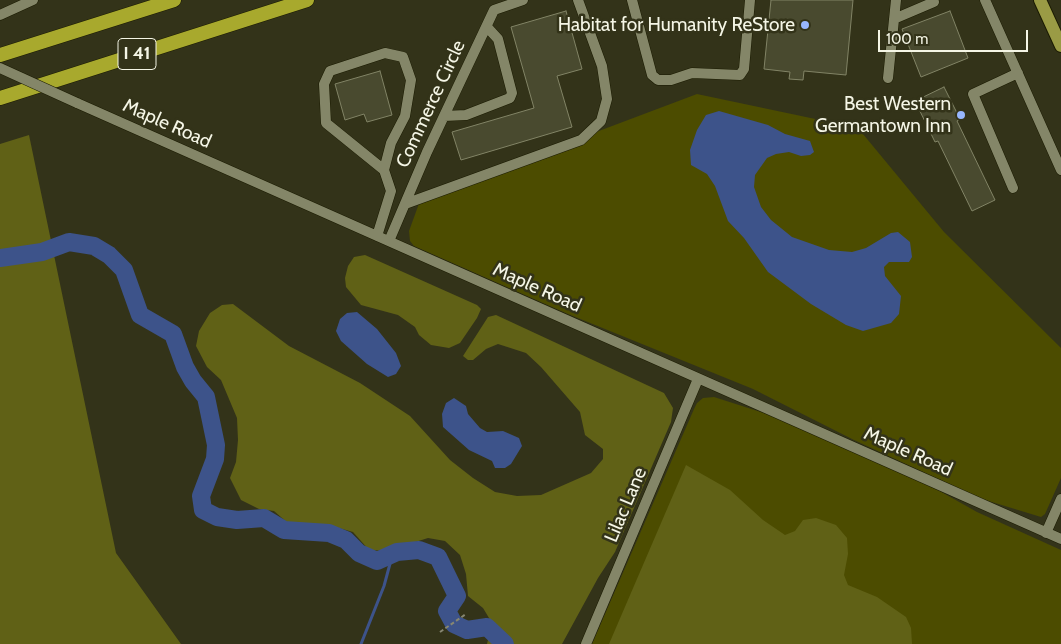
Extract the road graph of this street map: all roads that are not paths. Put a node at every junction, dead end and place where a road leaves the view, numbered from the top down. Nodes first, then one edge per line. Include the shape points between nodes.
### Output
1 (152, 0) edge
2 (174, 0) edge
3 (307, 0) edge
4 (523, 0) edge
5 (578, 0) edge
6 (632, 0) edge
7 (750, 0) edge
8 (896, 0) edge
9 (986, 0) edge
10 (1040, 0) edge
11 (29, 1) edge
12 (934, 2) dead end
13 (0, 15) edge
14 (894, 19) junction
15 (486, 27) junction
16 (1061, 46) edge
17 (0, 55) edge
18 (0, 68) edge
19 (1018, 73) junction
20 (888, 78) dead end
21 (0, 98) edge
22 (444, 116) junction
23 (384, 170) junction
24 (1061, 170) edge
25 (1013, 188) dead end
26 (405, 204) junction
27 (377, 236) junction
28 (390, 242) junction
29 (698, 379) junction
30 (1061, 499) edge
31 (1046, 533) junction
32 (1061, 539) edge
33 (586, 644) edge

1 - 17 highway
2 - 17 highway, I 41
3 - 21 highway, I 41
4 - 15 street, Commerce Circle via 494,10
5 - 26 street via 602,66 606,99 601,121 581,140
6 - 7 street via 652,75 658,80 671,80 692,73 740,75 744,69
8 - 14 street
9 - 19 street
10 - 16 main road
11 - 13 street
12 - 14 street
14 - 20 street
15 - 22 street, Commerce Circle
15 - 22 street via 498,39 512,93 510,98 466,115
18 - 27 street, Maple Road, bridge
19 - 24 street
19 - 25 street via 972,94
22 - 26 street, Commerce Circle
23 - 23 street via 326,123 324,84 330,71 384,53 403,57 411,80 406,116 391,143
23 - 27 street via 391,191
26 - 28 street, Commerce Circle
27 - 28 street, Maple Road
28 - 29 street, Maple Road
29 - 31 street, Maple Road
29 - 33 street, Lilac Lane
30 - 31 street
31 - 32 street, Maple Road

